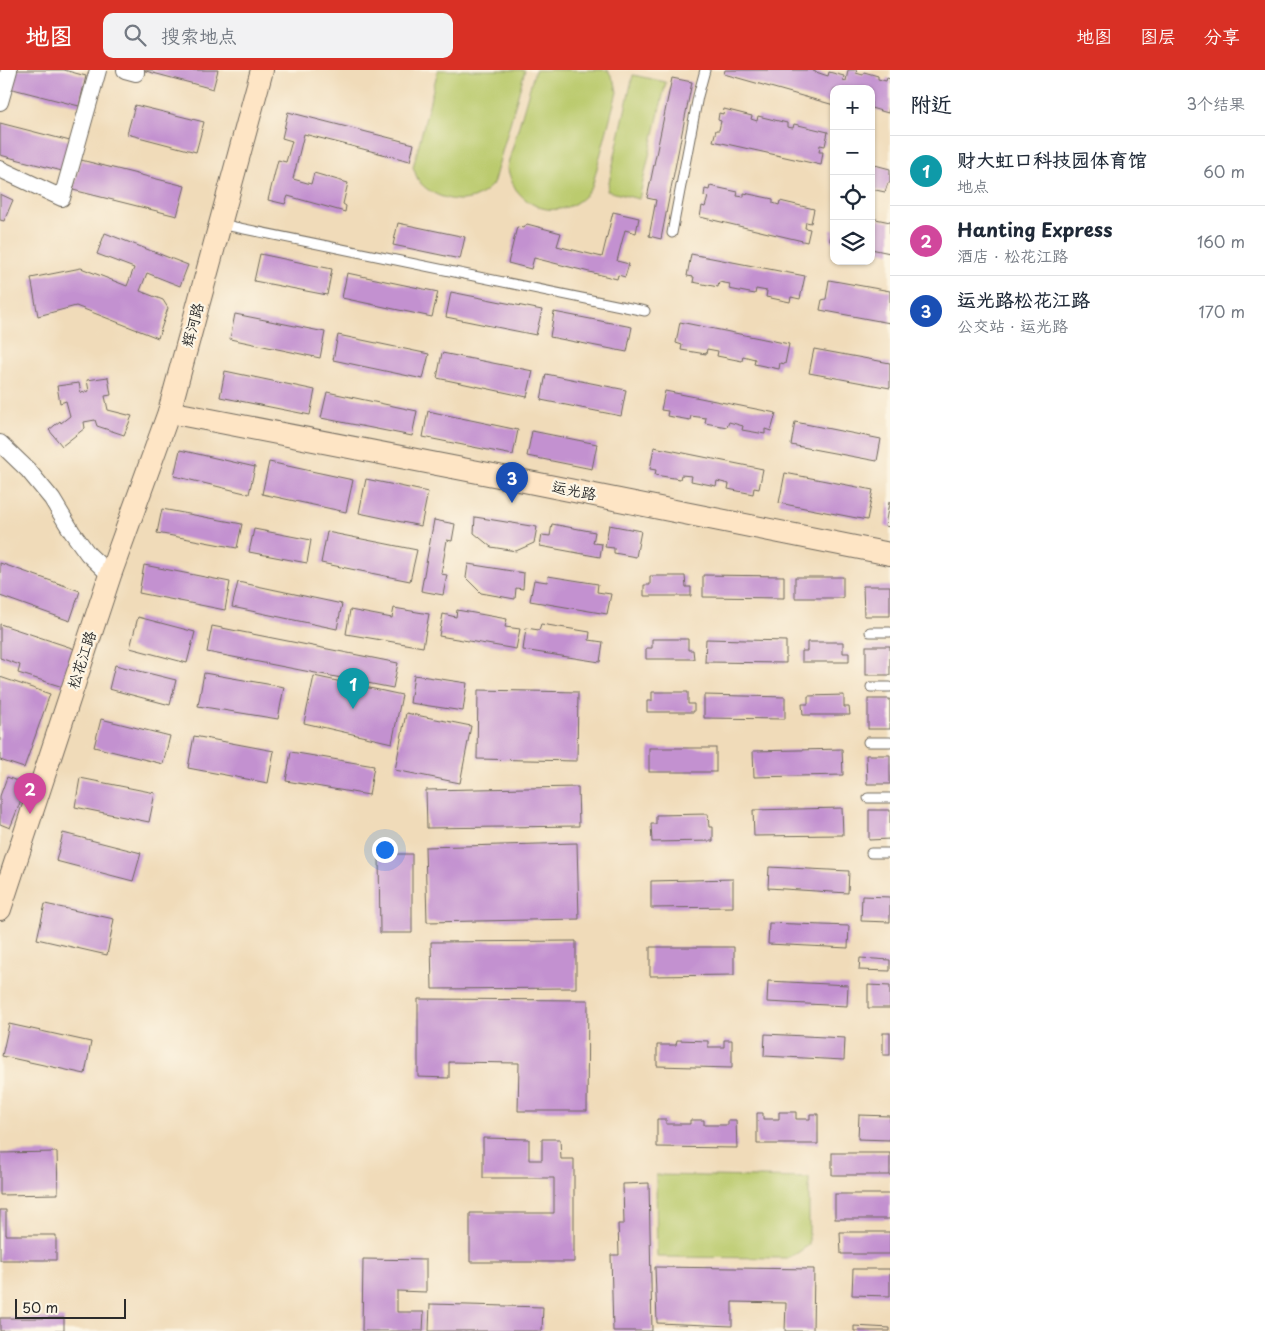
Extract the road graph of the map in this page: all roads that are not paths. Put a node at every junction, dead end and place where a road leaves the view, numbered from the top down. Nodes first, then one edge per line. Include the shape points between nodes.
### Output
1 (9, 70) edge
2 (98, 70) edge
3 (125, 70) edge
4 (136, 70) edge
5 (262, 70) edge
6 (705, 70) edge
7 (0, 102) edge
8 (0, 169) edge
9 (220, 224) junction
10 (672, 234) dead end
11 (645, 312) dead end
12 (169, 412) junction
13 (0, 443) edge
14 (890, 554) edge
15 (110, 575) junction
16 (870, 632) dead end
17 (890, 632) edge
18 (871, 687) dead end
19 (890, 687) edge
20 (868, 742) dead end
21 (890, 742) edge
22 (868, 798) dead end
23 (890, 798) edge
24 (871, 853) dead end
25 (890, 853) edge
26 (0, 909) edge

1 - 7 street
2 - 8 street via 62,198
3 - 4 street via 136,73
5 - 9 street, 辉河路
6 - 10 lane
9 - 11 lane
9 - 12 street, 辉河路
12 - 14 street, 运光路
12 - 15 street, 辉河路
13 - 15 street via 28,470 88,554
15 - 26 street, 松花江路
16 - 17 lane
18 - 19 lane
20 - 21 lane
22 - 23 lane
24 - 25 lane

